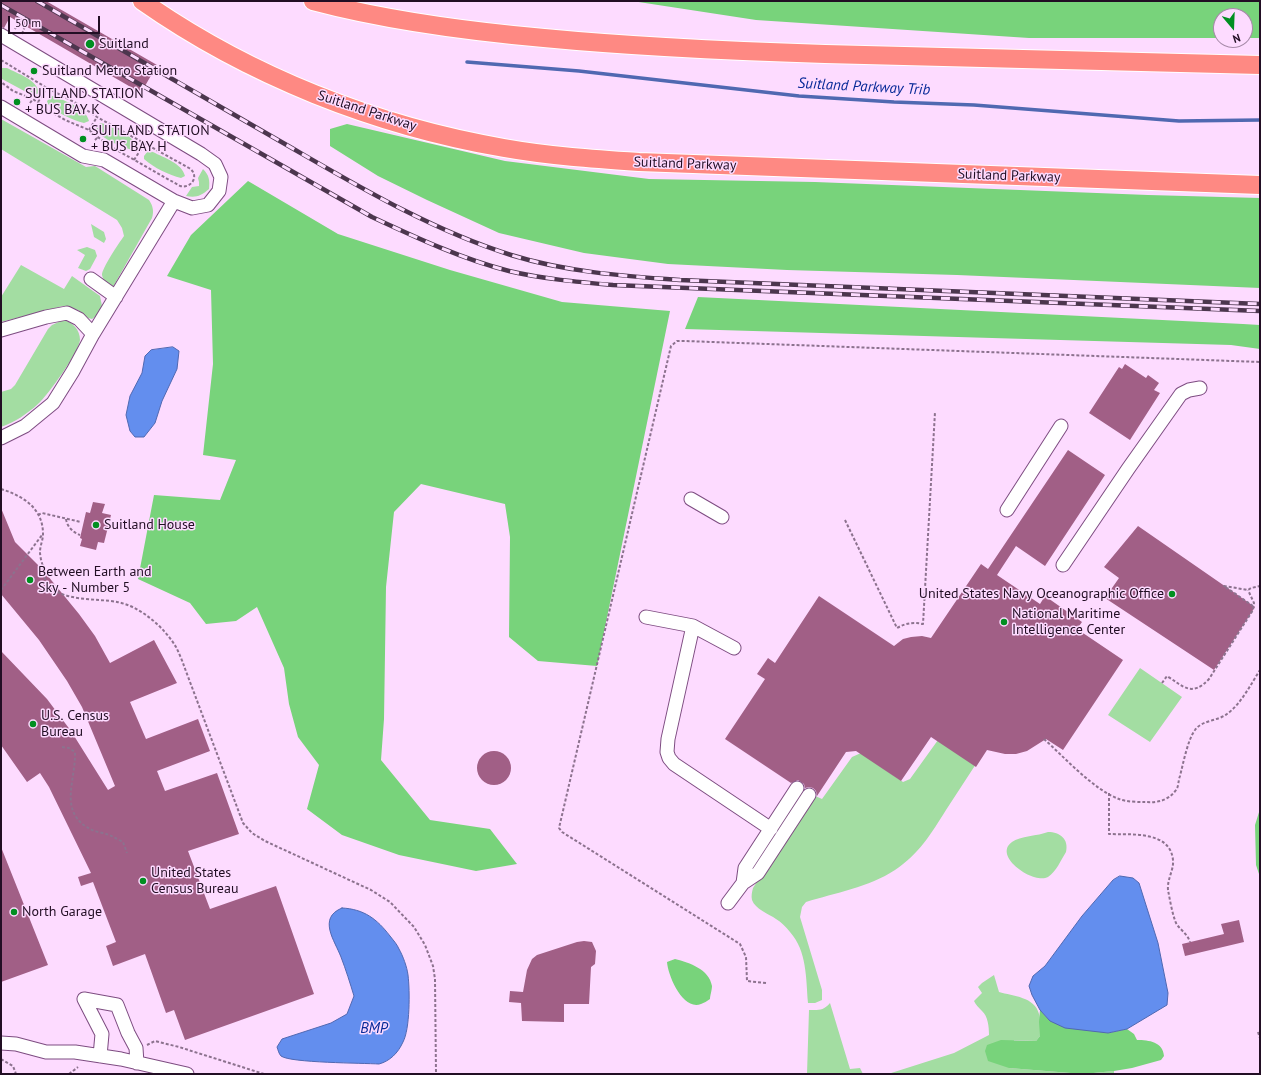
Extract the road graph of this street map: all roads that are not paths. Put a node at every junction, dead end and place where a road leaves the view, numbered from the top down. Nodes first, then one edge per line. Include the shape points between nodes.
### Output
1 (131, 1) edge
2 (142, 1) edge
3 (313, 1) edge
4 (367, 1) edge
5 (179, 25) junction
6 (476, 31) junction
7 (7, 34) edge
8 (1260, 65) edge
9 (1, 107) edge
10 (1260, 185) edge
11 (174, 201) junction
12 (91, 279) dead end
13 (116, 296) junction
14 (1, 330) edge
15 (93, 334) junction
16 (1200, 388) dead end
17 (1061, 426) dead end
18 (1, 438) edge
19 (691, 499) dead end
20 (1007, 510) dead end
21 (722, 517) dead end
22 (1063, 565) dead end
23 (646, 617) dead end
24 (693, 626) junction
25 (734, 648) dead end
26 (797, 788) dead end
27 (809, 795) dead end
28 (771, 829) junction
29 (743, 883) junction
30 (728, 903) dead end
31 (1, 1043) edge
32 (100, 1056) junction
33 (137, 1063) junction
34 (187, 1074) edge

1 - 5 highway
2 - 5 highway, Suitland Parkway
3 - 6 highway via 399,19
4 - 6 highway
5 - 10 highway, Suitland Parkway via 253,66 342,104 414,128 504,148 571,157 639,162
6 - 8 highway via 611,44 710,50
7 - 11 lane via 215,164 221,177 219,191 208,205 192,208
9 - 11 lane via 82,156 104,160
11 - 13 lane
12 - 13 lane
13 - 15 lane
14 - 15 lane via 67,313 79,319
15 - 18 lane via 53,403 25,426
16 - 22 lane via 1181,394
17 - 20 lane
19 - 21 lane
23 - 24 lane
24 - 25 lane
24 - 28 lane via 668,739 669,758 674,764
26 - 28 lane
27 - 29 lane via 758,874
28 - 29 lane via 746,868
29 - 30 lane
31 - 32 lane via 46,1052 75,1052
32 - 33 lane
32 - 33 lane via 102,1034 84,999 117,1005 136,1048
33 - 34 lane

